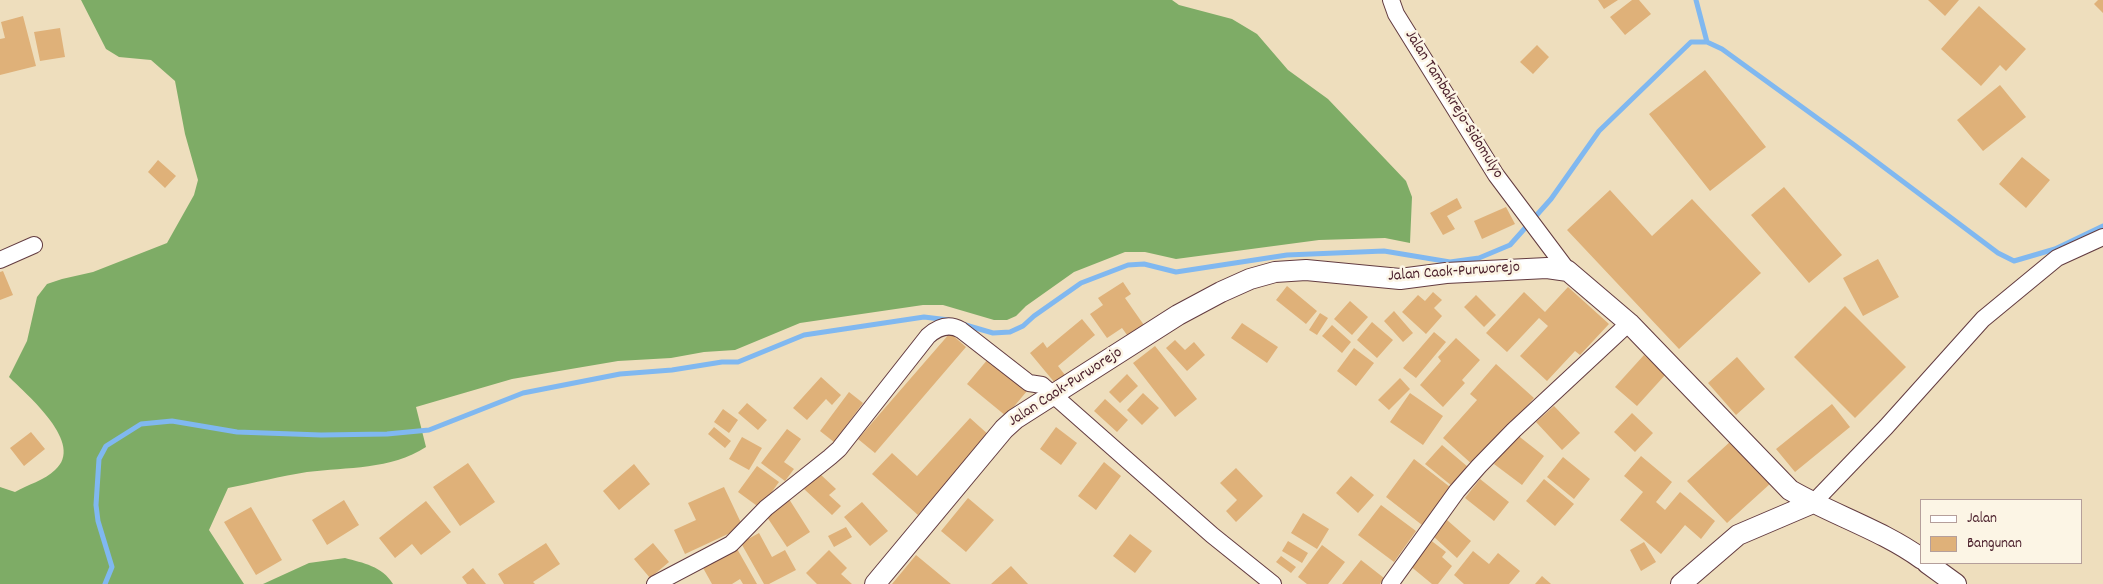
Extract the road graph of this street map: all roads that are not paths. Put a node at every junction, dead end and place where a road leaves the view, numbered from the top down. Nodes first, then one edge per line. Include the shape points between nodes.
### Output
1 (1391, 0) edge
2 (2103, 237) edge
3 (34, 245) dead end
4 (0, 260) edge
5 (1568, 271) junction
6 (1629, 323) junction
7 (1054, 396) junction
8 (1812, 503) junction
9 (1920, 558) edge
10 (1928, 564) edge
11 (655, 584) edge
12 (875, 584) edge
13 (1273, 584) edge
14 (1390, 584) edge
15 (1681, 584) edge
16 (1956, 584) edge

1 - 5 street, Jalan Tambakrejo-Sidomulyo via 1396,14 1496,175
2 - 8 street via 2057,258 1983,319
3 - 4 street
5 - 6 street
5 - 7 street, Jalan Caok-Purworejo via 1547,268 1490,270 1400,279 1306,270 1275,272 1228,289 1178,315
6 - 8 street via 1790,490
6 - 14 street via 1479,466 1457,491
7 - 11 street via 1042,385 1029,383 961,330 950,326 934,331 839,449 766,508 731,544
7 - 12 street, Jalan Caok-Purworejo via 1004,429
7 - 13 street via 1212,535
8 - 9 street via 1905,547
8 - 15 street via 1738,535
10 - 16 street

